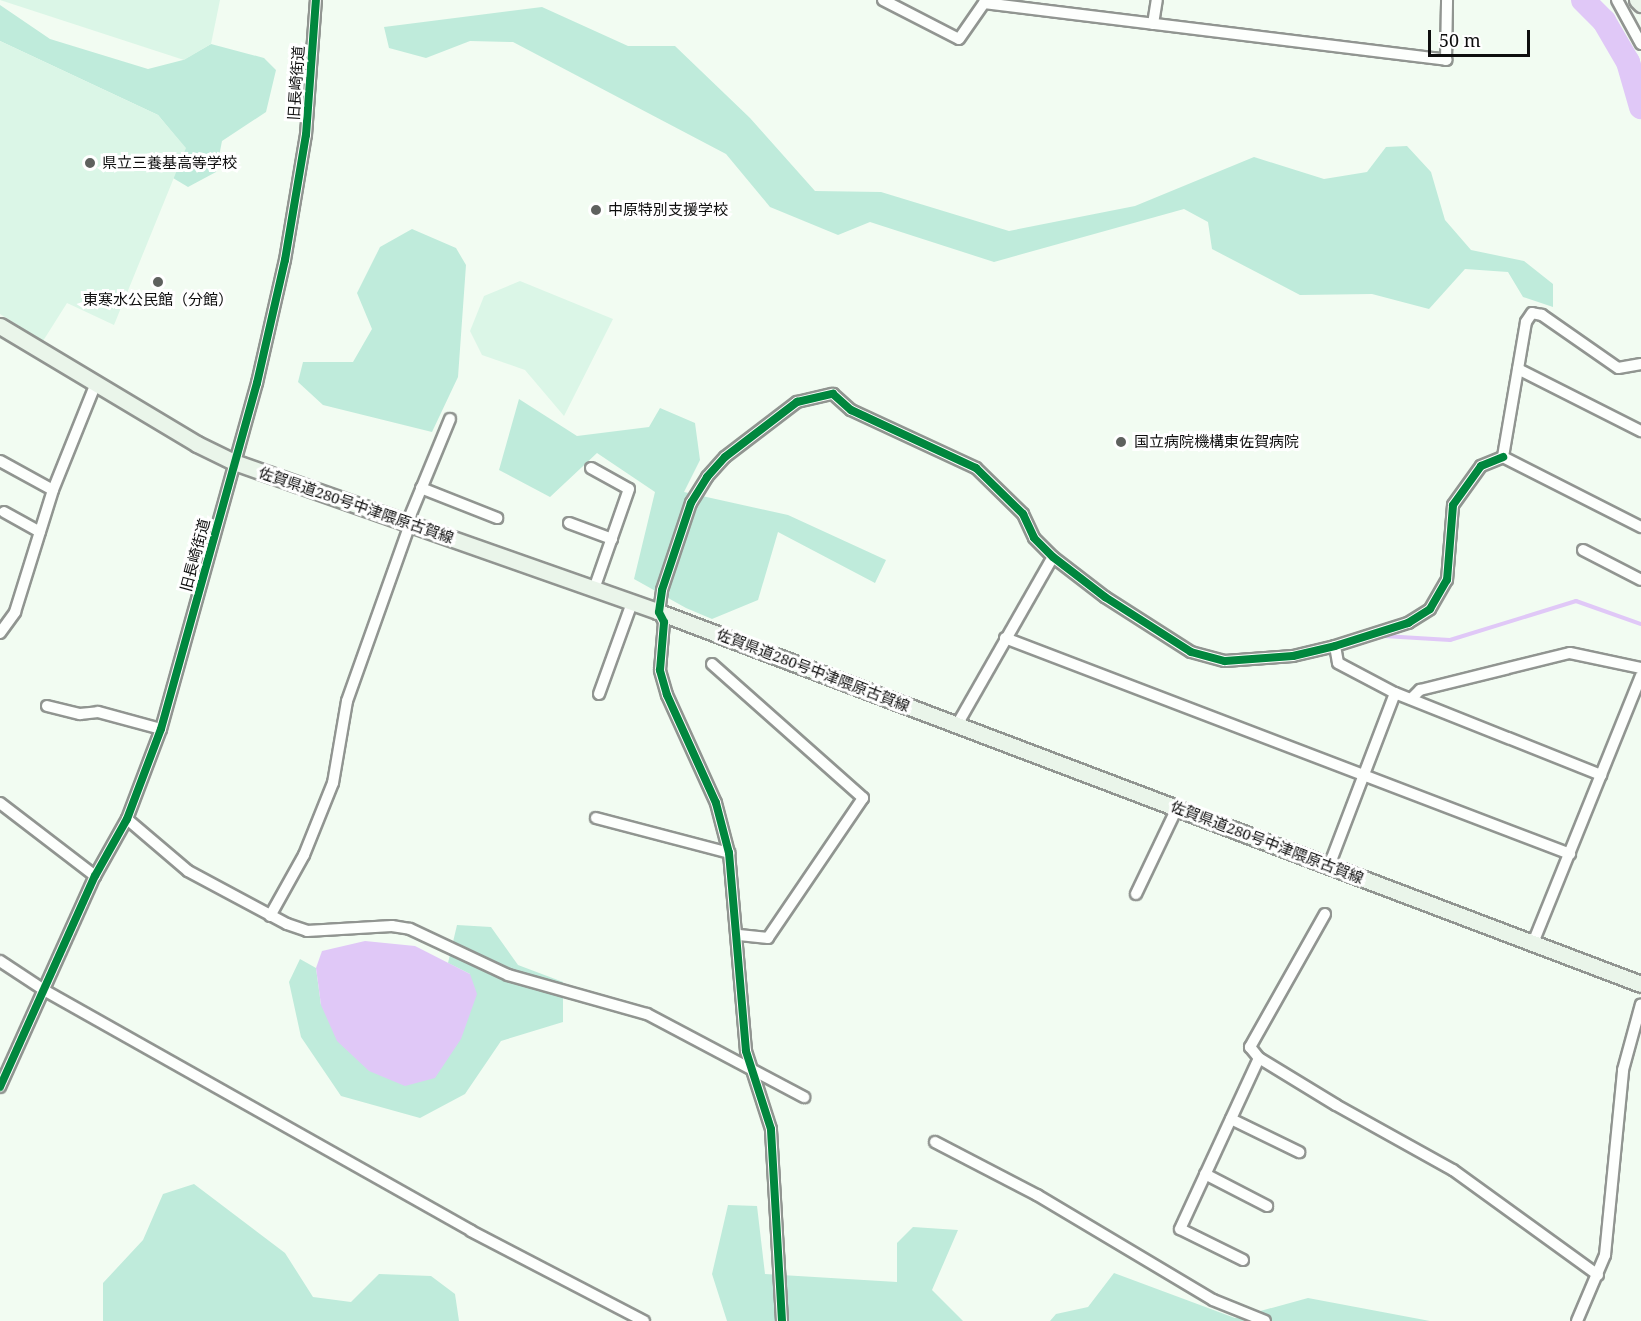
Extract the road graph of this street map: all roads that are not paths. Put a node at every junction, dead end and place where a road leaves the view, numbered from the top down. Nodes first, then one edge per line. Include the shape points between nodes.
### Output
1 (316, 0) edge
2 (883, 0) edge
3 (1157, 0) edge
4 (1447, 0) edge
5 (1617, 0) edge
6 (1637, 0) edge
7 (1641, 4) edge
8 (1153, 24) junction
9 (1641, 44) edge
10 (0, 326) edge
11 (1641, 364) edge
12 (1518, 369) junction
13 (96, 383) junction
14 (450, 419) dead end
15 (1641, 431) edge
16 (1503, 457) junction
17 (0, 461) edge
18 (234, 462) junction
19 (591, 468) dead end
20 (421, 488) junction
21 (53, 490) junction
22 (4, 512) dead end
23 (497, 518) dead end
24 (569, 523) dead end
25 (410, 524) junction
26 (1641, 527) edge
27 (40, 532) junction
28 (612, 539) junction
29 (1582, 550) dead end
30 (1053, 557) junction
31 (1641, 580) edge
32 (594, 589) junction
33 (632, 603) junction
34 (659, 612) junction
35 (0, 633) edge
36 (1005, 638) junction
37 (1335, 646) junction
38 (712, 664) dead end
39 (1641, 668) edge
40 (1641, 676) edge
41 (1395, 693) junction
42 (599, 694) dead end
43 (1411, 699) junction
44 (47, 706) dead end
45 (957, 725) junction
46 (161, 729) junction
47 (1364, 775) junction
48 (1601, 775) junction
49 (0, 803) edge
50 (1177, 808) junction
51 (596, 818) dead end
52 (127, 819) junction
53 (729, 852) junction
54 (1569, 854) junction
55 (1329, 866) junction
56 (95, 876) junction
57 (1136, 894) dead end
58 (1325, 914) dead end
59 (270, 916) junction
60 (739, 936) junction
61 (1533, 943) junction
62 (0, 961) edge
63 (1641, 984) edge
64 (44, 990) junction
65 (1641, 1004) edge
66 (1259, 1058) junction
67 (754, 1070) junction
68 (0, 1087) edge
69 (804, 1097) dead end
70 (1231, 1119) junction
71 (934, 1142) dead end
72 (1299, 1152) dead end
73 (1205, 1174) junction
74 (1267, 1206) dead end
75 (1242, 1260) dead end
76 (1598, 1275) junction
77 (644, 1321) edge
78 (782, 1321) edge
79 (1264, 1321) edge
80 (1577, 1321) edge

1 - 18 street, 旧長崎街道 via 298,187 257,383
2 - 8 street via 959,39 984,3
3 - 8 street
4 - 8 street via 1446,60
5 - 9 street
6 - 7 main road
10 - 13 main road, 佐賀県道280号中津隈原古賀線
11 - 12 street via 1618,368 1542,315 1532,313 1526,322
12 - 15 street
12 - 16 street
13 - 18 main road, 佐賀県道280号中津隈原古賀線
13 - 21 street
14 - 20 street
16 - 26 street
16 - 37 street via 1481,466 1453,505 1447,580 1437,602 1408,623
17 - 21 street
18 - 25 main road, 佐賀県道280号中津隈原古賀線
18 - 46 street, 旧長崎街道
19 - 28 street via 630,489
20 - 23 street
20 - 25 street
21 - 27 street
22 - 27 street
24 - 28 street
25 - 32 main road, 佐賀県道280号中津隈原古賀線
25 - 59 street via 347,701 333,783 304,855
27 - 35 street via 15,612
28 - 32 street
29 - 31 street
30 - 34 street via 1034,538 1023,514 976,468 851,410 833,394 797,402 725,457 707,477 691,504
30 - 36 street
30 - 37 street via 1105,597 1191,652 1225,662 1293,656
32 - 33 main road, 佐賀県道280号中津隈原古賀線
33 - 34 main road, 佐賀県道280号中津隈原古賀線
33 - 42 street
34 - 45 main road, 佐賀県道280号中津隈原古賀線
34 - 53 street via 664,622 660,670 667,695 716,803
36 - 45 street
36 - 47 street
37 - 41 street via 1338,663
38 - 60 street via 863,798 768,938
39 - 43 street via 1570,653 1419,690
40 - 48 street
41 - 43 street
41 - 47 street
43 - 48 street
44 - 46 street via 80,714 98,712
45 - 50 main road, 佐賀県道280号中津隈原古賀線
46 - 52 street, 旧長崎街道
47 - 54 street
47 - 55 street
48 - 54 street
49 - 56 street
50 - 55 main road, 佐賀県道280号中津隈原古賀線
50 - 57 street
51 - 53 street
52 - 56 street, 旧長崎街道
52 - 59 street via 188,871
53 - 60 street
54 - 61 street
55 - 61 main road, 佐賀県道280号中津隈原古賀線
56 - 64 street, 旧長崎街道
58 - 66 street via 1250,1047
59 - 67 street via 307,931 392,926 410,929 508,975 647,1014
60 - 67 street via 746,1051
61 - 63 main road, 佐賀県道280号中津隈原古賀線
62 - 64 street
64 - 68 street, 旧長崎街道
64 - 77 street via 471,1231
65 - 76 street via 1623,1070 1605,1256
66 - 70 street
66 - 76 street via 1453,1170
67 - 69 street
67 - 78 street via 771,1129
70 - 72 street
70 - 73 street
71 - 79 street via 1037,1195 1213,1300
73 - 74 street
73 - 75 street via 1180,1229
76 - 80 street

